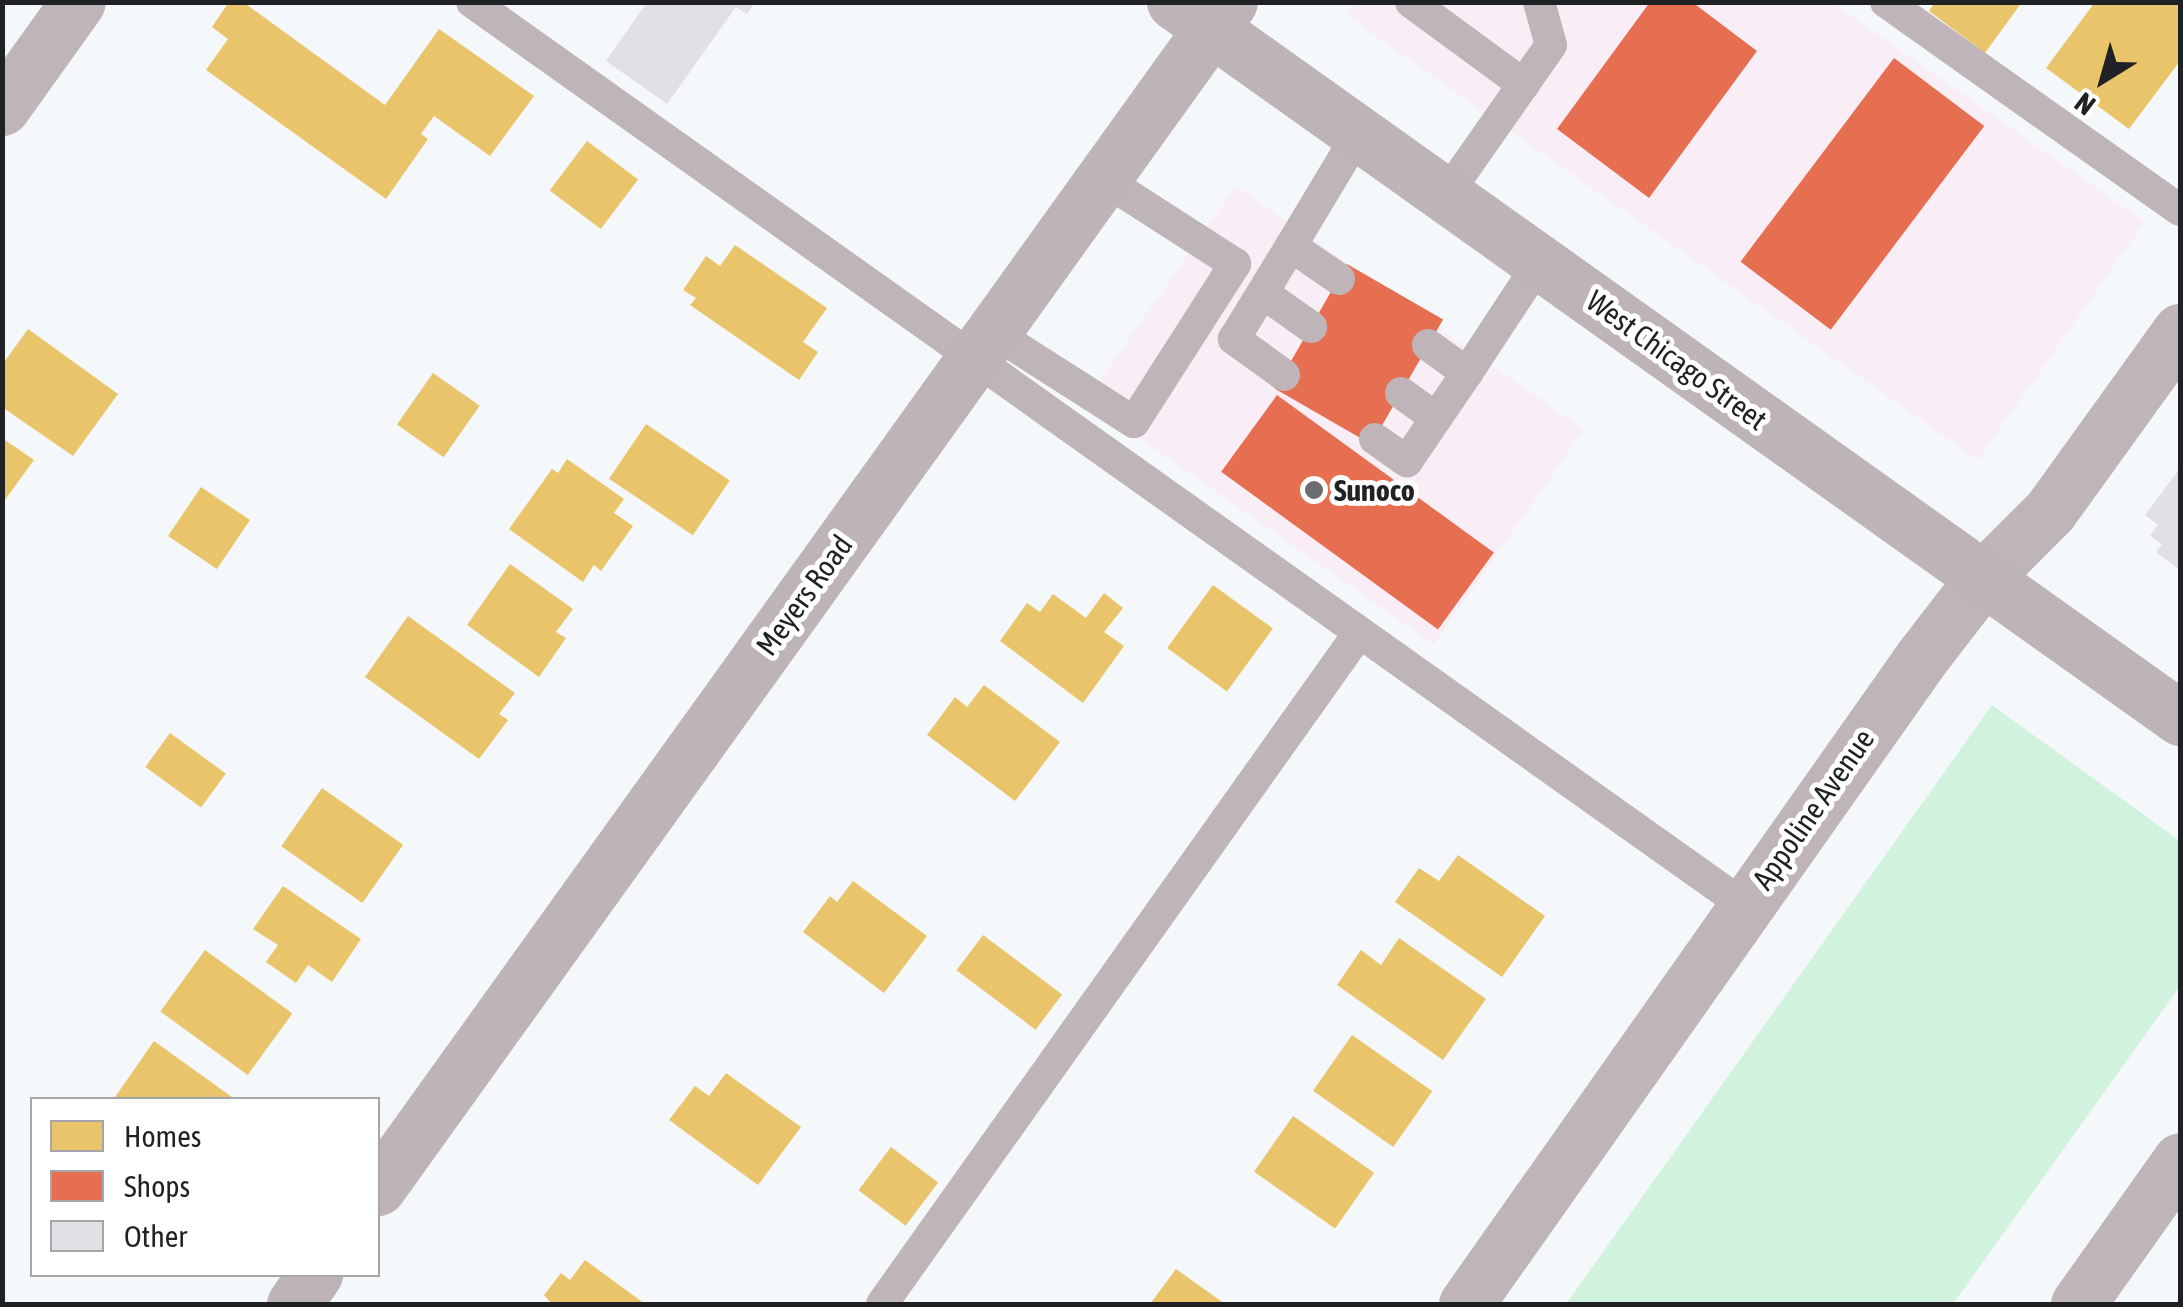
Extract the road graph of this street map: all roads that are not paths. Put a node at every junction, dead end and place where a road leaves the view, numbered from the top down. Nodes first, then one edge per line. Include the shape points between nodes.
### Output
1 (78, 2) edge
2 (472, 2) edge
3 (1411, 2) edge
4 (1539, 2) edge
5 (1886, 2) edge
6 (1205, 11) edge
7 (1524, 85) junction
8 (2, 108) edge
9 (1359, 134) junction
10 (1103, 180) junction
11 (1446, 195) junction
12 (2180, 210) edge
13 (1291, 246) junction
14 (1540, 262) junction
15 (1339, 279) dead end
16 (1216, 294) junction
17 (1256, 305) junction
18 (1312, 327) dead end
19 (2180, 330) edge
20 (1428, 345) dead end
21 (983, 346) junction
22 (1467, 373) junction
23 (1284, 375) dead end
24 (1401, 393) dead end
25 (1436, 418) junction
26 (1375, 439) dead end
27 (1982, 578) junction
28 (1359, 633) junction
29 (2180, 718) edge
30 (1744, 906) junction
31 (2180, 1160) edge
32 (380, 1185) edge
33 (314, 1277) edge
34 (294, 1304) edge
35 (882, 1304) edge
36 (1466, 1304) edge
37 (2078, 1304) edge

1 - 8 street
2 - 21 lane
3 - 7 lane
4 - 7 lane via 1551,44
5 - 12 lane
6 - 9 street, West Chicago Street
6 - 10 street, Meyers Road
7 - 11 lane
9 - 11 street, West Chicago Street
9 - 13 lane
10 - 16 lane via 1235,264
10 - 21 street, Meyers Road
11 - 14 street, West Chicago Street
13 - 15 lane
13 - 17 lane
14 - 22 lane
14 - 27 street, West Chicago Street
16 - 17 lane
16 - 21 lane via 1134,422
17 - 18 lane
17 - 23 lane via 1234,339
19 - 27 street, Appoline Avenue via 2050,512
20 - 22 lane
21 - 28 lane
21 - 32 street, Meyers Road
22 - 25 lane
24 - 25 lane
25 - 26 lane via 1406,461
27 - 29 street, West Chicago Street
27 - 30 street, Appoline Avenue
28 - 30 lane
28 - 35 lane
30 - 36 street, Appoline Avenue
31 - 37 street
33 - 34 street

